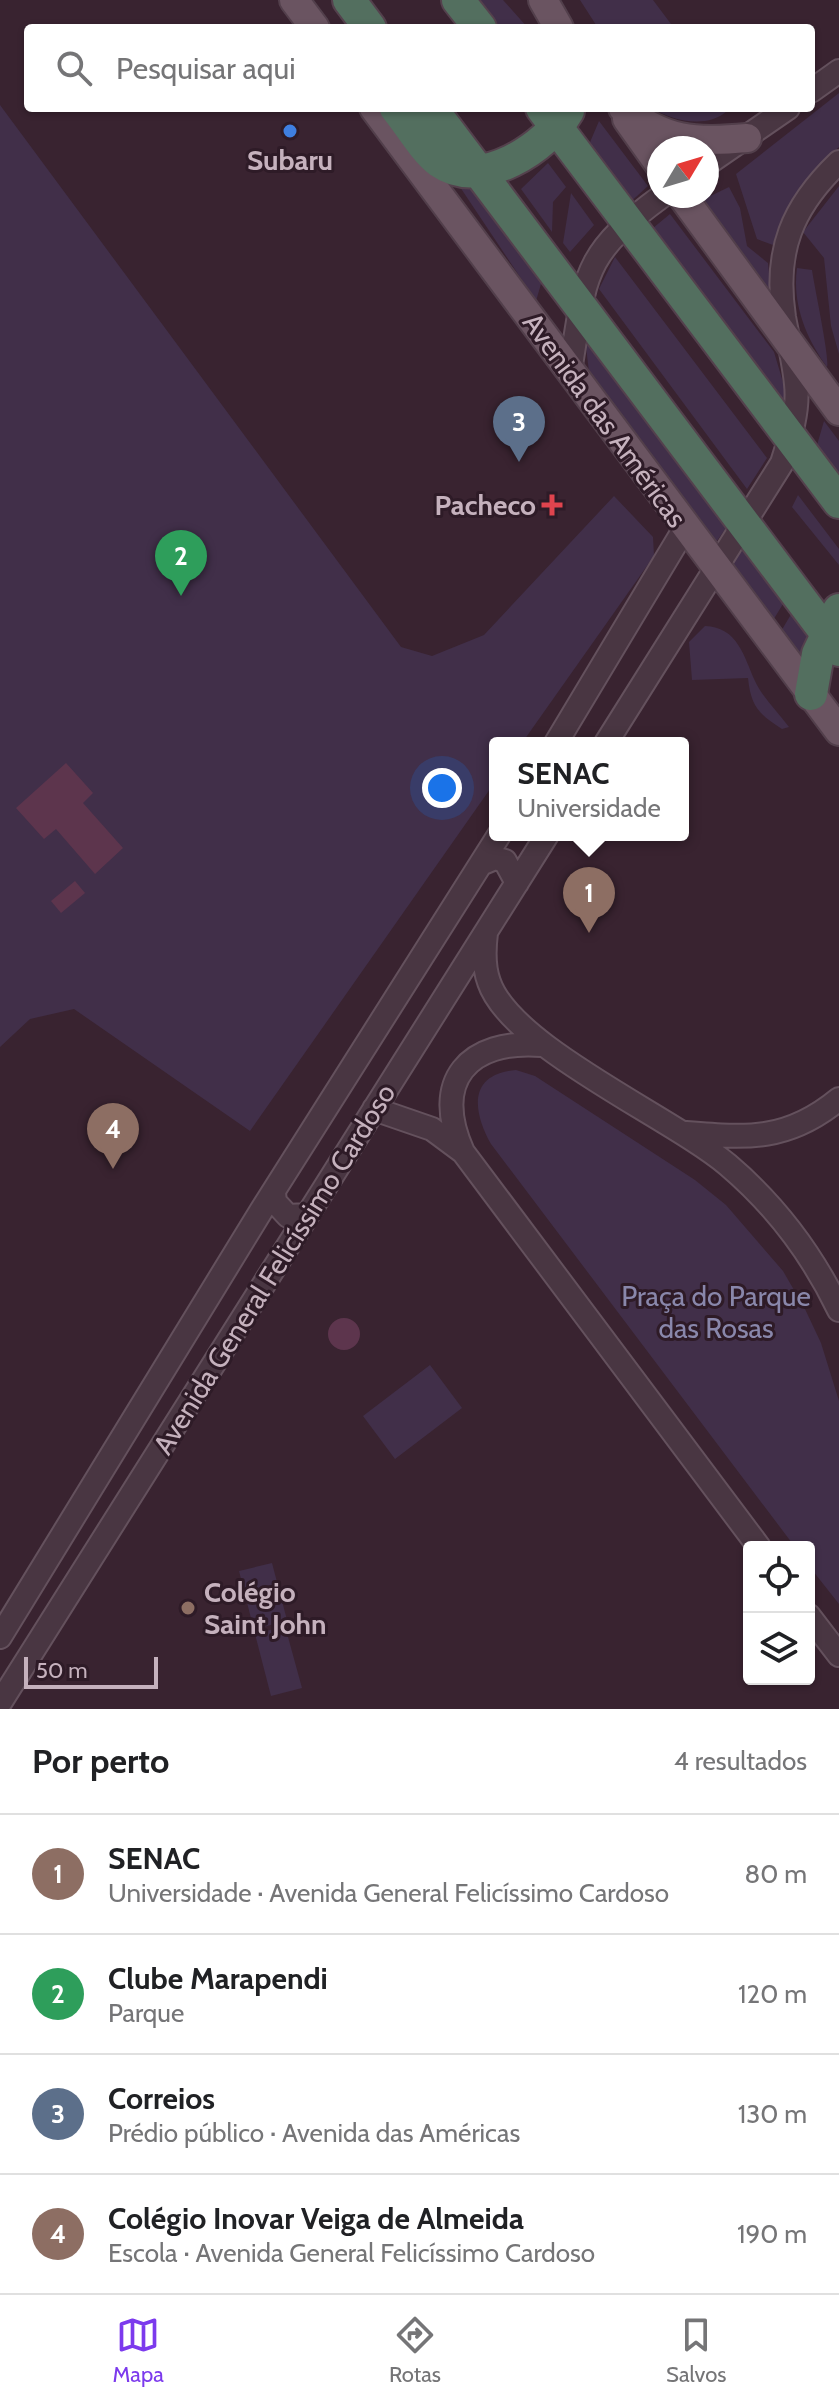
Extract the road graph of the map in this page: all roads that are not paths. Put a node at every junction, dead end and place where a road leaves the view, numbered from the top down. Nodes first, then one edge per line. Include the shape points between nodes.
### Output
1 (294, 0) edge
2 (349, 0) edge
3 (458, 0) edge
4 (312, 24) edge
5 (367, 24) edge
6 (477, 24) edge
7 (839, 71) edge
8 (815, 88) edge
9 (377, 112) edge
10 (399, 112) edge
11 (434, 112) edge
12 (624, 112) edge
13 (626, 112) edge
14 (783, 112) edge
15 (556, 114) edge
16 (747, 138) junction
17 (647, 146) edge
18 (719, 156) edge
19 (839, 162) edge
20 (477, 168) junction
21 (647, 207) edge
22 (691, 208) edge
23 (628, 221) junction
24 (581, 307) junction
25 (790, 345) junction
26 (570, 371) junction
27 (839, 411) edge
28 (790, 437) junction
29 (839, 502) edge
30 (743, 523) junction
31 (685, 528) junction
32 (715, 568) junction
33 (835, 631) edge
34 (811, 694) junction
35 (839, 731) edge
36 (560, 737) edge
37 (610, 737) edge
38 (495, 841) edge
39 (543, 841) edge
40 (481, 864) junction
41 (517, 883) junction
42 (486, 932) junction
43 (542, 1045) junction
44 (839, 1099) edge
45 (374, 1109) junction
46 (685, 1133) junction
47 (463, 1152) junction
48 (274, 1193) junction
49 (307, 1215) junction
50 (839, 1310) edge
51 (135, 1418) junction
52 (168, 1437) junction
53 (755, 1541) edge
54 (48, 1558) junction
55 (82, 1574) junction
56 (815, 1622) edge
57 (815, 1624) edge
58 (839, 1636) edge
59 (0, 1637) edge
60 (839, 1655) edge
61 (0, 1703) edge

1 - 4 main road
2 - 5 highway
3 - 6 highway
7 - 8 street
9 - 26 main road, Avenida das Américas
10 - 20 highway via 440,162
11 - 20 highway, Avenida das Américas
12 - 17 main road
13 - 16 main road via 647,127 679,138
14 - 16 street
15 - 20 highway via 534,149 512,162
15 - 23 highway
16 - 18 street
19 - 25 street via 799,207 787,238 782,292
20 - 24 highway, Avenida das Américas
21 - 23 street
22 - 25 main road
23 - 24 street via 597,254
23 - 28 highway
24 - 26 street
24 - 30 highway, Avenida das Américas
25 - 27 main road
25 - 28 street via 796,395
26 - 31 main road, Avenida das Américas
28 - 29 highway
28 - 30 street via 782,463
30 - 32 street
30 - 33 highway, Avenida das Américas
31 - 32 main road, Avenida das Américas
31 - 36 street
32 - 34 main road, Avenida das Américas
32 - 37 street
33 - 34 highway via 814,672
34 - 35 main road, Avenida das Américas
38 - 40 street, Avenida General Felicíssimo Cardoso
39 - 41 street, Avenida General Felicíssimo Cardoso
40 - 41 street via 495,858 505,861
40 - 48 street, Avenida General Felicíssimo Cardoso
41 - 42 street, Avenida General Felicíssimo Cardoso
42 - 43 street via 484,954 493,991 513,1021
42 - 45 street, Avenida General Felicíssimo Cardoso
43 - 46 street
43 - 47 street via 512,1042 488,1049 468,1064 454,1085 449,1110
44 - 46 street via 778,1134
45 - 47 street via 424,1124
45 - 49 street, Avenida General Felicíssimo Cardoso
46 - 50 street via 761,1196 812,1261
47 - 53 street
48 - 49 street via 280,1210 298,1218
48 - 51 street, Avenida General Felicíssimo Cardoso
49 - 52 street, Avenida General Felicíssimo Cardoso
51 - 52 street via 159,1417 168,1426
51 - 54 street, Avenida General Felicíssimo Cardoso
52 - 55 street, Avenida General Felicíssimo Cardoso
54 - 55 street via 50,1570 61,1581
54 - 59 street, Avenida General Felicíssimo Cardoso
55 - 61 street, Avenida General Felicíssimo Cardoso
56 - 58 street
57 - 60 street

